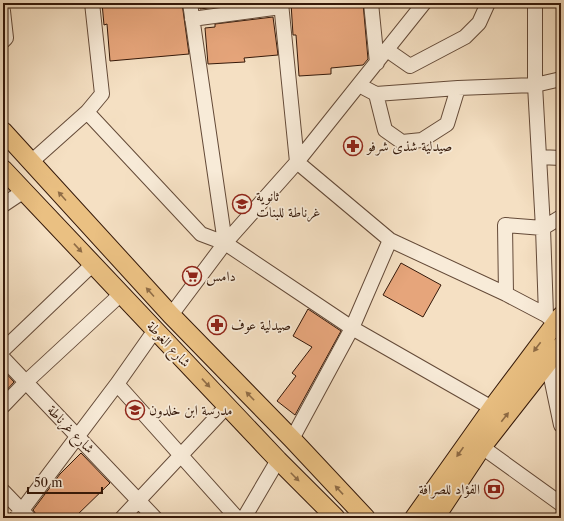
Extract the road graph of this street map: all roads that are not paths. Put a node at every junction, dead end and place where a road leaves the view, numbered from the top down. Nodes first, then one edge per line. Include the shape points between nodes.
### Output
1 (92, 3) edge
2 (190, 3) edge
3 (371, 3) edge
4 (424, 3) edge
5 (488, 3) edge
6 (535, 3) edge
7 (281, 5) edge
8 (3, 11) edge
9 (192, 19) junction
10 (3, 42) edge
11 (387, 50) junction
12 (377, 63) junction
13 (561, 79) edge
14 (535, 84) junction
15 (359, 85) junction
16 (458, 88) junction
17 (376, 94) junction
18 (87, 112) junction
19 (3, 131) edge
20 (539, 158) junction
21 (561, 158) edge
22 (31, 162) junction
23 (297, 162) junction
24 (3, 169) edge
25 (24, 191) junction
26 (3, 205) edge
27 (561, 217) edge
28 (544, 228) junction
29 (390, 240) junction
30 (225, 243) junction
31 (93, 264) junction
32 (121, 294) junction
33 (506, 294) junction
34 (171, 315) junction
35 (554, 318) edge
36 (352, 328) junction
37 (155, 330) junction
38 (561, 346) edge
39 (3, 350) edge
40 (3, 358) edge
41 (548, 363) junction
42 (26, 382) junction
43 (117, 384) junction
44 (3, 406) edge
45 (227, 406) junction
46 (492, 408) junction
47 (561, 425) edge
48 (78, 436) junction
49 (292, 439) junction
50 (482, 447) junction
51 (181, 455) junction
52 (278, 460) junction
53 (3, 491) edge
54 (139, 501) junction
55 (561, 504) edge
56 (22, 516) edge
57 (122, 518) edge
58 (155, 518) edge
59 (236, 518) edge
60 (244, 518) edge
61 (336, 518) edge
62 (366, 518) edge
63 (414, 518) edge
64 (435, 518) edge

1 - 18 street via 102,94
2 - 9 street
3 - 12 street
4 - 11 street
5 - 11 street via 479,23 465,37 410,66
6 - 14 street
7 - 9 street
7 - 23 street
8 - 10 street via 6,38
9 - 30 street
11 - 12 street
12 - 15 street
13 - 14 street
14 - 16 street
14 - 20 street
15 - 17 street
15 - 23 street
16 - 17 street
16 - 17 street via 447,124 422,140 402,142 385,130
18 - 22 street
18 - 30 street via 201,234
19 - 22 main road
20 - 21 street
20 - 28 street
34 -> 22 main road
23 - 29 street
23 - 30 street
24 - 25 main road, شارع الغوطة
25 - 26 street
25 -> 31 main road, شارع الغوطة
27 - 28 street
28 - 33 street via 505,225
28 - 35 street
29 - 33 street
29 - 36 street
30 - 34 street
30 - 36 street
31 - 32 main road, شارع الغوطة
31 - 39 street
32 - 37 main road, شارع الغوطة
32 - 42 street
33 - 35 street
49 -> 34 main road
35 -> 46 main road
36 - 46 street
36 - 49 street
37 - 43 street
37 -> 45 main road, شارع الغوطة
38 - 41 main road
40 - 42 street, شارع غرناطة
41 - 47 street
50 -> 41 main road
42 - 44 street
42 - 48 street, شارع غرناطة
43 - 48 street
43 - 51 street
45 - 51 street
45 - 52 main road, شارع الغوطة
46 -> 63 main road
48 - 54 street, شارع غرناطة
48 - 56 street
62 -> 49 main road
50 - 55 street
50 - 64 main road
51 - 54 street
51 - 59 street
52 - 60 street
52 -> 61 main road, شارع الغوطة
53 - 56 street
54 - 57 street
54 - 58 street, شارع غرناطة

